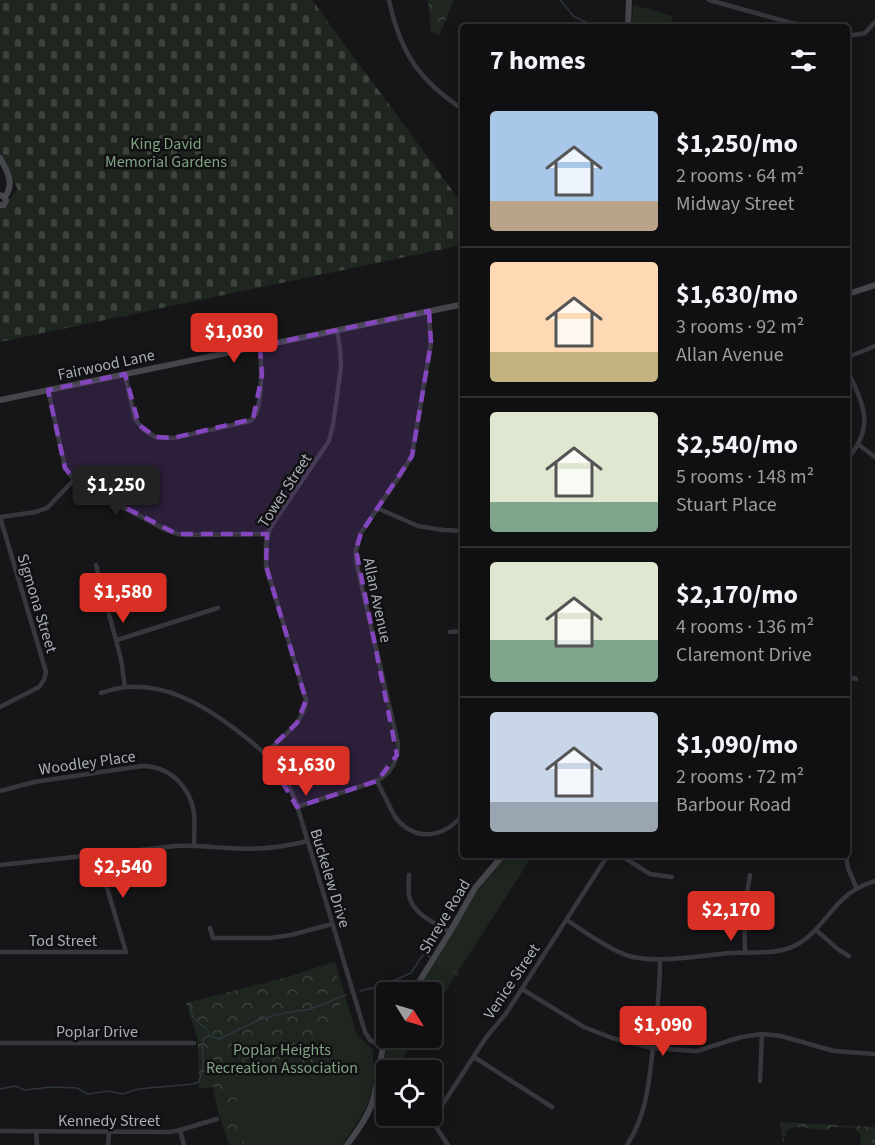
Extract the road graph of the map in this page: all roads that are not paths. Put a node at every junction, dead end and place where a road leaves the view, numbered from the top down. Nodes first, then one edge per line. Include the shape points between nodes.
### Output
1 (389, 0) edge
2 (629, 0) edge
3 (710, 0) edge
4 (875, 22) edge
5 (628, 24) edge
6 (795, 24) edge
7 (850, 36) edge
8 (460, 107) edge
9 (0, 158) edge
10 (2, 196) edge
11 (0, 205) edge
12 (875, 285) edge
13 (850, 293) edge
14 (460, 305) edge
15 (429, 311) junction
16 (338, 330) junction
17 (260, 346) junction
18 (875, 346) edge
19 (850, 356) edge
20 (124, 374) junction
21 (850, 376) edge
22 (48, 390) junction
23 (0, 400) edge
24 (859, 445) junction
25 (850, 456) edge
26 (875, 457) edge
27 (74, 480) junction
28 (378, 508) junction
29 (0, 517) edge
30 (460, 531) edge
31 (268, 534) junction
32 (96, 565) dead end
33 (219, 608) dead end
34 (460, 631) edge
35 (450, 632) dead end
36 (117, 640) junction
37 (850, 677) edge
38 (856, 678) dead end
39 (125, 687) junction
40 (101, 693) dead end
41 (0, 707) edge
42 (265, 753) junction
43 (377, 782) junction
44 (0, 790) edge
45 (297, 807) junction
46 (460, 817) edge
47 (307, 841) junction
48 (194, 845) junction
49 (97, 854) junction
50 (501, 858) edge
51 (606, 858) edge
52 (625, 858) edge
53 (846, 858) edge
54 (0, 865) edge
55 (750, 874) dead end
56 (409, 875) dead end
57 (672, 877) dead end
58 (875, 881) edge
59 (857, 889) junction
60 (567, 920) junction
61 (332, 924) junction
62 (210, 928) dead end
63 (816, 930) junction
64 (450, 932) junction
65 (0, 952) edge
66 (745, 953) junction
67 (849, 956) dead end
68 (660, 959) junction
69 (419, 982) edge
70 (522, 989) junction
71 (762, 1034) junction
72 (0, 1043) edge
73 (194, 1043) dead end
74 (376, 1043) edge
75 (653, 1048) junction
76 (875, 1054) edge
77 (474, 1057) junction
78 (760, 1081) dead end
79 (376, 1088) edge
80 (442, 1105) edge
81 (552, 1107) dead end
82 (217, 1119) dead end
83 (435, 1126) edge
84 (180, 1130) junction
85 (0, 1131) edge
86 (36, 1131) junction
87 (109, 1132) junction
88 (37, 1145) edge
89 (108, 1145) edge
90 (184, 1145) edge
91 (347, 1145) edge
92 (448, 1145) edge
93 (627, 1145) edge

1 - 8 street via 399,36 412,62 429,83
2 - 5 street
3 - 6 street
4 - 7 street via 864,33
9 - 10 street via 10,180 9,190
10 - 11 street via 6,200
12 - 13 street
14 - 15 street, Fairwood Lane
15 - 16 street, Fairwood Lane
15 - 28 street, Allan Avenue via 431,343 413,450
16 - 17 street, Fairwood Lane
16 - 31 street, Tower Street via 341,367 329,441
17 - 20 street, Fairwood Lane
17 - 20 street via 262,375 253,418 183,436 161,438 150,435 139,425
18 - 19 street
20 - 22 street, Fairwood Lane
21 - 24 street via 866,414
22 - 23 street, Fairwood Lane
22 - 27 street via 62,458
24 - 25 street
24 - 26 street
27 - 29 street via 47,508
27 - 31 street via 177,534
28 - 30 street via 410,523
28 - 43 street, Allan Avenue via 358,537 356,558 398,744 395,763
29 - 41 street, Sigmona Street via 45,676 36,690
31 - 42 street, Tower Street via 266,566 306,700 297,723
32 - 36 street
33 - 36 street
34 - 35 street
36 - 39 street
37 - 38 street
39 - 40 street, Buckelew Drive
39 - 42 street, Buckelew Drive via 160,690 199,704
42 - 45 street, Buckelew Drive via 284,778
43 - 45 street
43 - 46 street via 395,817 411,831 441,832
44 - 48 street, Woodley Place via 142,766 160,768 180,781 190,798
45 - 47 street, Buckelew Drive
47 - 48 street via 254,849
47 - 61 street, Buckelew Drive
48 - 49 street
49 - 54 street
49 - 65 street, Tod Street via 126,952
50 - 64 street, Shreve Road via 476,888
51 - 60 street, Venice Street
52 - 57 street via 650,874
53 - 59 street
55 - 66 street
56 - 64 street via 412,905
58 - 59 street
59 - 63 street
60 - 68 street via 616,951 637,958
60 - 70 street, Venice Street
61 - 62 street via 270,938 213,938
61 - 74 street, Buckelew Drive via 364,1032
63 - 66 street via 790,948
63 - 67 street
64 - 69 street, Shreve Road
66 - 68 street
68 - 75 street
70 - 75 street via 584,1028
70 - 77 street, Venice Street
71 - 75 street via 697,1051
71 - 76 street via 788,1037 834,1052
71 - 78 street
72 - 73 street, Poplar Drive
75 - 93 street via 645,1106
77 - 80 street, Venice Street
77 - 81 street
79 - 91 street via 367,1115
82 - 84 street, Kennedy Street
83 - 92 street
84 - 87 street, Kennedy Street
84 - 90 street
85 - 86 street, Kennedy Street
86 - 87 street, Kennedy Street
86 - 88 street
87 - 89 street

